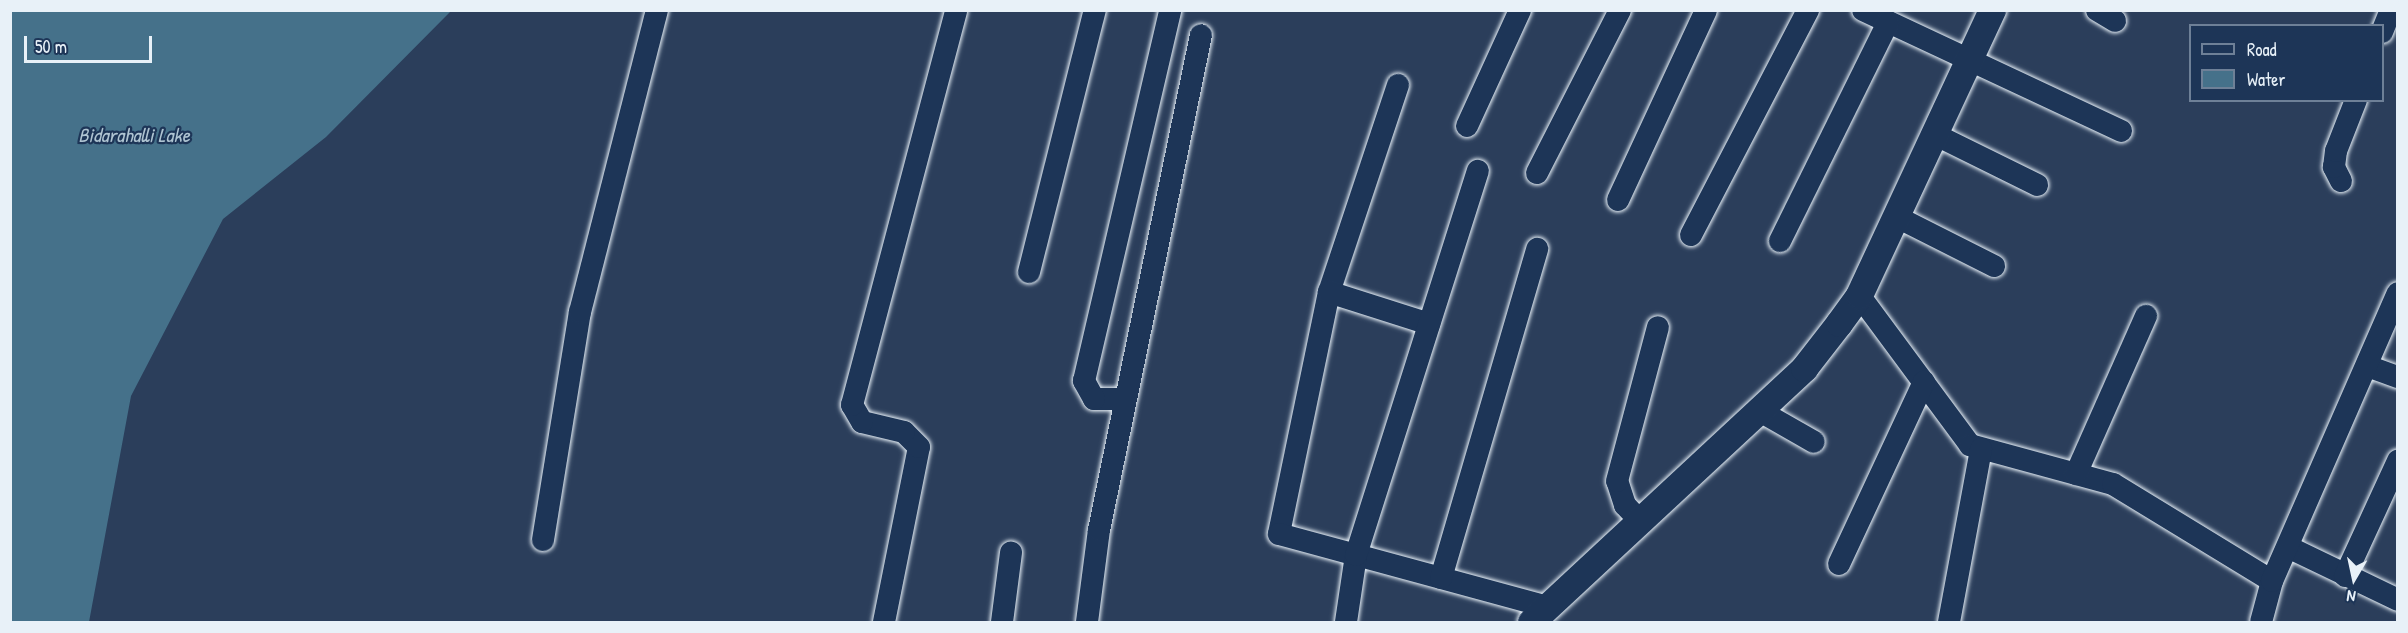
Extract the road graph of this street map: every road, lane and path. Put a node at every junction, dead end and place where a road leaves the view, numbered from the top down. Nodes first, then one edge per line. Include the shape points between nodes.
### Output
1 (657, 10) edge
2 (956, 10) edge
3 (1095, 10) edge
4 (1170, 10) edge
5 (1520, 10) edge
6 (1620, 10) edge
7 (1706, 10) edge
8 (1808, 10) edge
9 (1863, 10) edge
10 (1992, 10) edge
11 (2391, 10) edge
12 (1888, 22) junction
13 (2384, 27) edge
14 (1201, 34) dead end
15 (1967, 63) junction
16 (1398, 85) dead end
17 (2355, 102) edge
18 (1467, 126) dead end
19 (2121, 131) dead end
20 (1934, 134) junction
21 (1478, 171) dead end
22 (1538, 173) dead end
23 (2341, 181) dead end
24 (2037, 185) dead end
25 (1618, 200) dead end
26 (1895, 216) junction
27 (1691, 236) dead end
28 (1780, 241) dead end
29 (1537, 249) dead end
30 (1994, 266) dead end
31 (1029, 272) dead end
32 (1329, 292) junction
33 (2397, 293) edge
34 (1859, 295) junction
35 (2146, 316) dead end
36 (1429, 324) junction
37 (1658, 327) dead end
38 (2370, 367) junction
39 (2397, 377) edge
40 (1924, 382) junction
41 (1125, 399) junction
42 (1758, 410) junction
43 (1814, 442) dead end
44 (1982, 449) junction
45 (2397, 461) edge
46 (2076, 474) junction
47 (1640, 521) junction
48 (543, 540) dead end
49 (2288, 547) junction
50 (1011, 553) dead end
51 (1356, 555) junction
52 (1839, 564) dead end
53 (2345, 576) junction
54 (1441, 578) junction
55 (2272, 581) junction
56 (2397, 600) edge
57 (1539, 615) edge
58 (884, 622) edge
59 (1002, 622) edge
60 (1087, 622) edge
61 (1346, 622) edge
62 (1949, 622) edge
63 (2261, 622) edge

1 - 48 street via 580,312
2 - 58 street via 852,405 862,422 904,432 919,447
3 - 31 street
4 - 41 street via 1084,381 1094,399
5 - 18 street
6 - 22 street
7 - 25 street
8 - 27 street
9 - 12 street
10 - 15 main road
11 - 13 street
12 - 15 street
12 - 28 street
14 - 41 street
15 - 19 street
15 - 20 main road
16 - 32 street
17 - 23 street via 2336,151 2334,167
20 - 24 street
20 - 26 main road
21 - 36 street
26 - 30 street
26 - 34 main road
29 - 54 street
32 - 36 street
32 - 51 street via 1279,534
33 - 38 street
34 - 40 street
34 - 42 main road via 1804,369
35 - 46 street
36 - 51 street
37 - 47 street via 1617,481 1625,505
38 - 39 street
38 - 49 street
40 - 44 street via 1970,445
40 - 52 street
41 - 60 street
42 - 43 street
42 - 47 main road
44 - 46 street
44 - 62 street
45 - 53 street
46 - 55 street via 2113,483
47 - 57 main road
49 - 53 street
49 - 55 street
50 - 59 street
51 - 54 street
51 - 61 street
53 - 56 street
54 - 57 street
55 - 63 street

